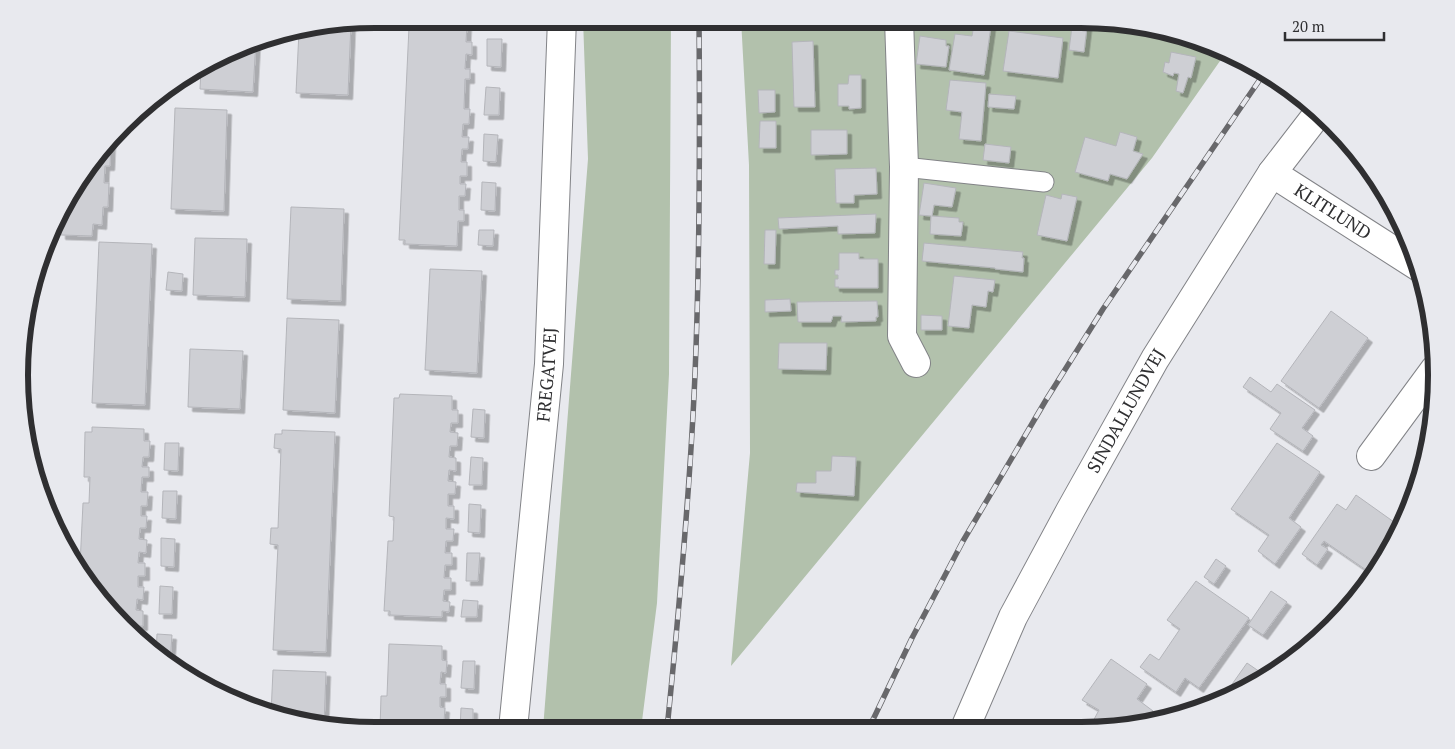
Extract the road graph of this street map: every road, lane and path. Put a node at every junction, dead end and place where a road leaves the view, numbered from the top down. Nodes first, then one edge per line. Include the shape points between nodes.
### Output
1 (562, 28) edge
2 (899, 28) edge
3 (1314, 118) edge
4 (904, 167) junction
5 (1272, 173) junction
6 (1044, 182) dead end
7 (1408, 260) edge
8 (916, 363) dead end
9 (1428, 377) edge
10 (1371, 456) dead end
11 (514, 722) edge
12 (968, 722) edge

1 - 11 street, FREGATVEJ via 549,364
2 - 4 street
3 - 5 street, SINDALLUNDVEJ
4 - 6 lane
4 - 8 street via 902,336
5 - 7 street, KLITLUND
5 - 12 street, SINDALLUNDVEJ via 1155,359 1070,511 1013,617
9 - 10 street

